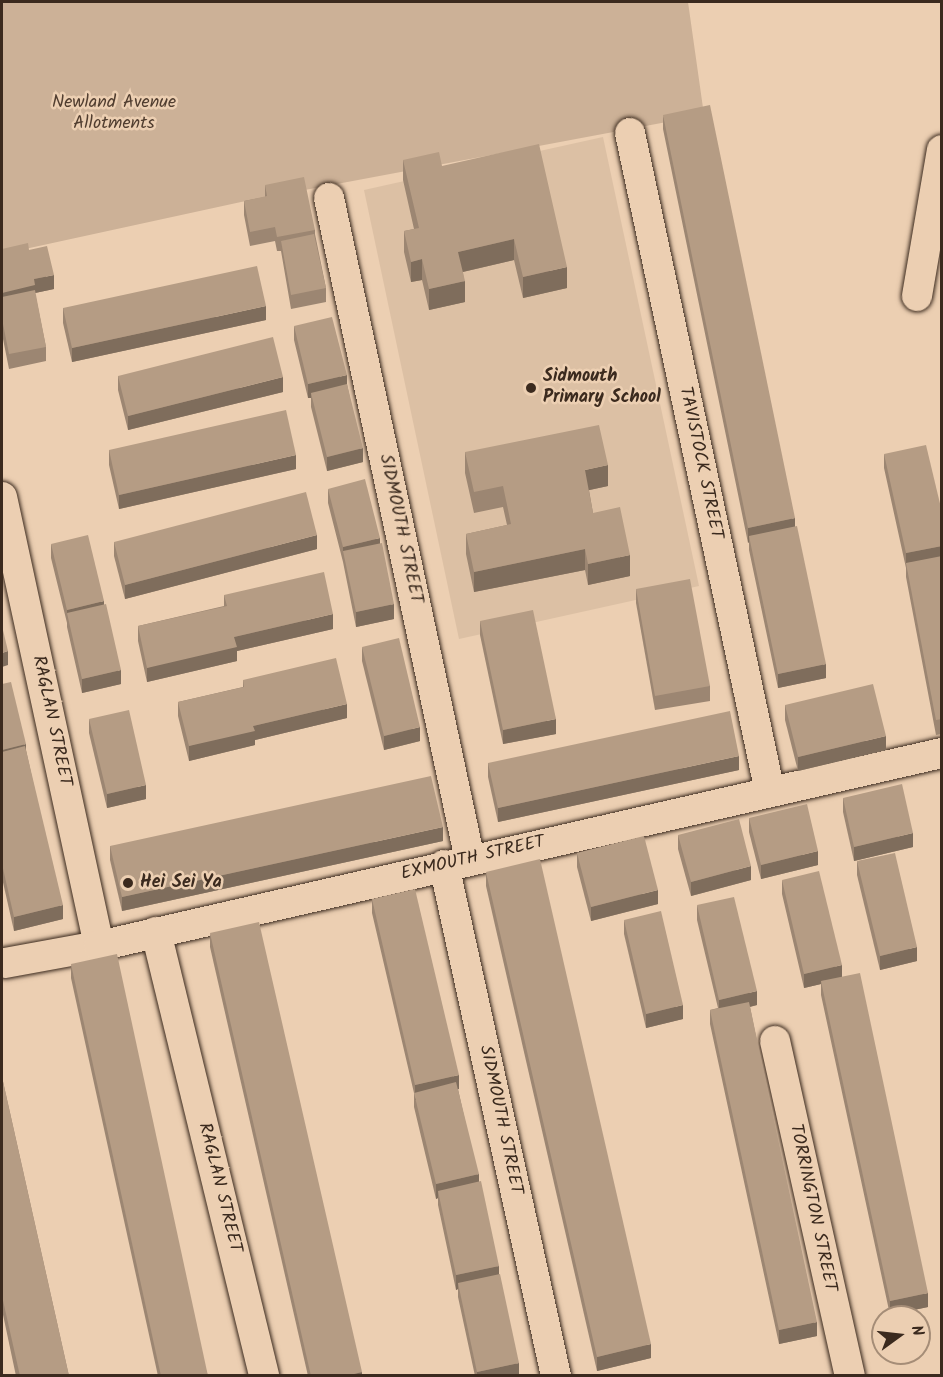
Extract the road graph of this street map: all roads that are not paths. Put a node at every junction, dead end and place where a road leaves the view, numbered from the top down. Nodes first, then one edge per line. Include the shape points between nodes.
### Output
1 (630, 133) dead end
2 (942, 150) edge
3 (330, 198) dead end
4 (917, 296) dead end
5 (2, 497) edge
6 (942, 753) edge
7 (770, 792) junction
8 (457, 862) junction
9 (156, 932) junction
10 (99, 946) junction
11 (5, 963) dead end
12 (775, 1041) dead end
13 (264, 1376) edge
14 (556, 1376) edge
15 (850, 1376) edge

1 - 7 street, TAVISTOCK STREET
2 - 4 street
3 - 8 street, SIDMOUTH STREET
5 - 10 street, RAGLAN STREET
6 - 7 street, EXMOUTH STREET
7 - 8 street, EXMOUTH STREET
8 - 9 street, EXMOUTH STREET
8 - 14 street, SIDMOUTH STREET
9 - 10 street, EXMOUTH STREET
9 - 13 street, RAGLAN STREET
10 - 11 street, EXMOUTH STREET
12 - 15 street, TORRINGTON STREET

